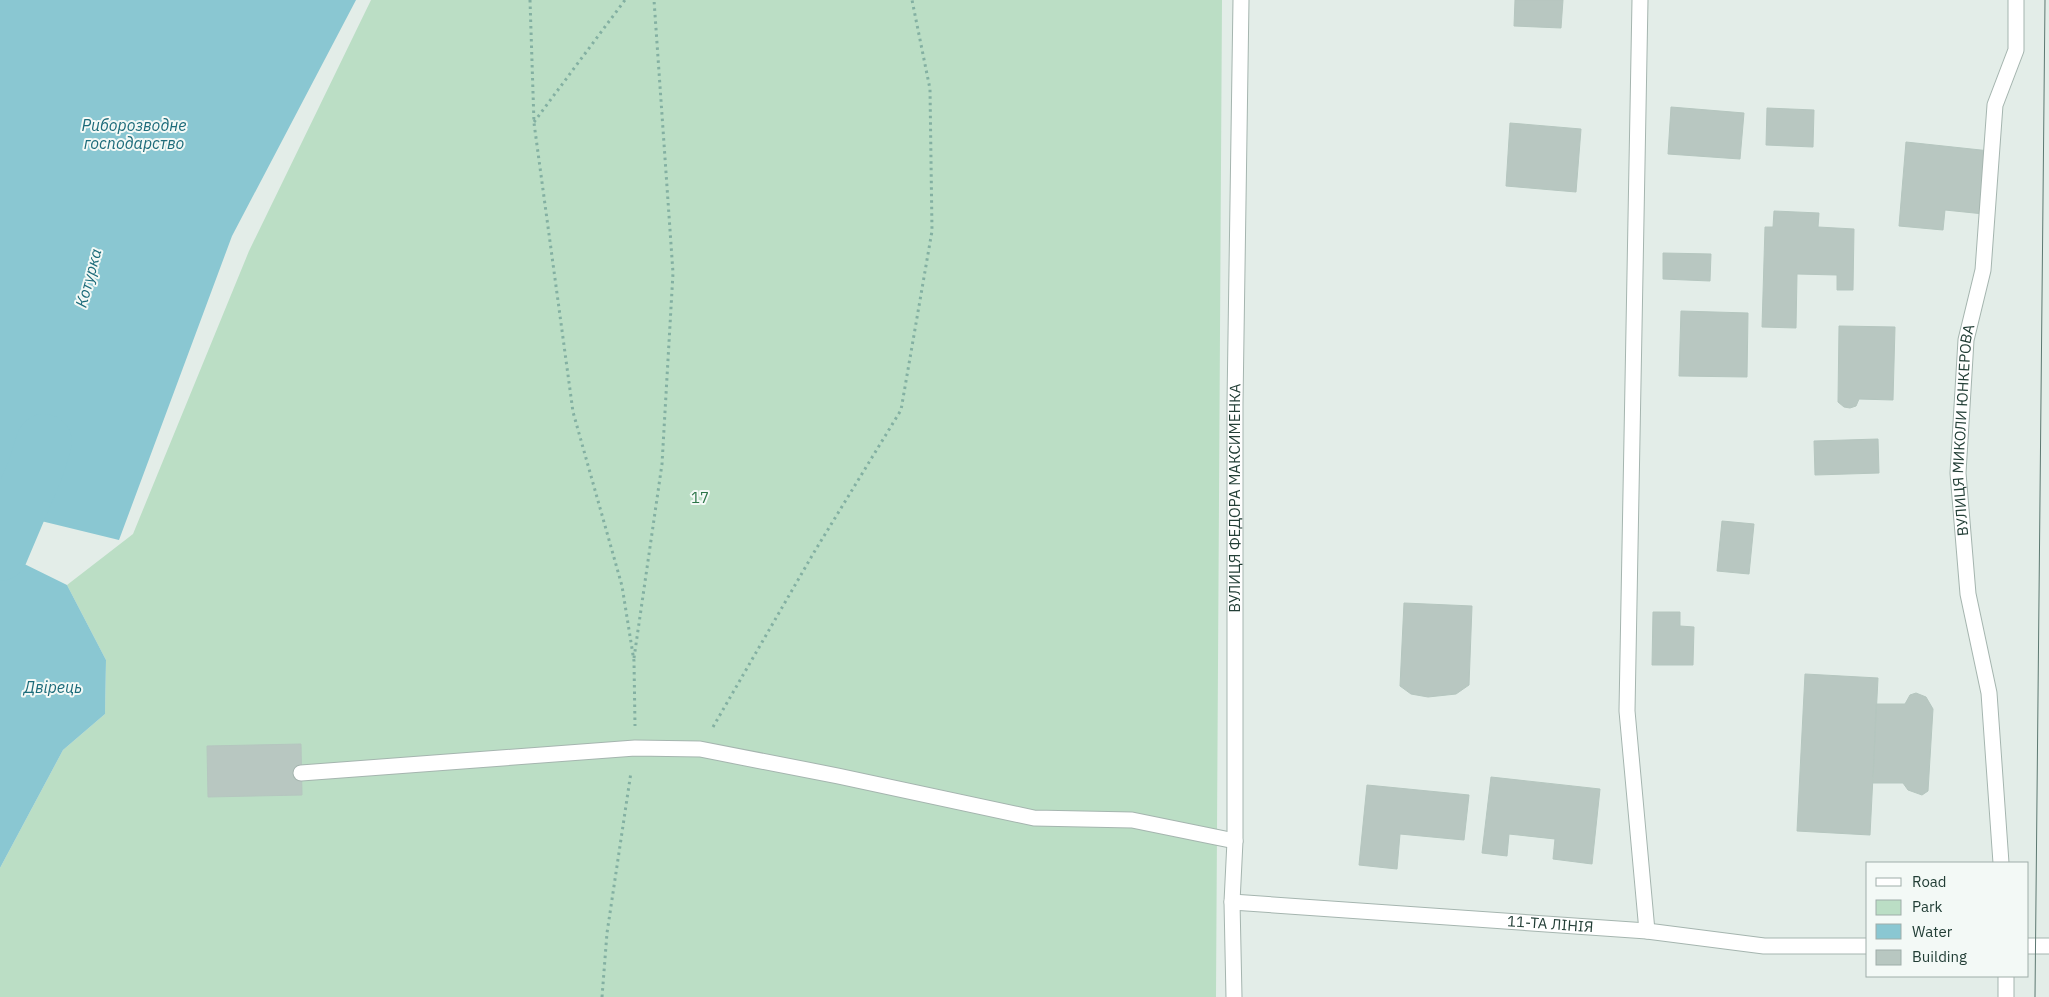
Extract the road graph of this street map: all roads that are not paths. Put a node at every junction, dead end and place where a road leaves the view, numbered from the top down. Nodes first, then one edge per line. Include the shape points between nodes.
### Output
1 (1241, 0) edge
2 (1640, 0) edge
3 (2016, 0) edge
4 (301, 773) dead end
5 (1235, 841) junction
6 (2001, 862) edge
7 (1232, 902) junction
8 (1647, 931) junction
9 (1866, 946) edge
10 (2029, 946) edge
11 (2049, 946) edge
12 (2006, 977) edge
13 (1234, 997) edge
14 (2006, 997) edge

1 - 5 street, ВУЛИЦЯ ФЕДОРА МАКСИМЕНКА via 1235,403
2 - 8 street via 1627,711
3 - 6 street, ВУЛИЦЯ МИКОЛИ ЮНКЕРОВА via 2016,50 1995,105 1984,270 1966,340 1958,474 1968,594 1989,693
4 - 5 street via 635,748 700,749 1034,818 1132,820
5 - 7 street, ВУЛИЦЯ ФЕДОРА МАКСИМЕНКА
7 - 8 street, 11-ТА ЛІНІЯ
7 - 13 street, ВУЛИЦЯ ФЕДОРА МАКСИМЕНКА
8 - 9 street, 11-ТА ЛІНІЯ via 1764,946
10 - 11 street
12 - 14 street

